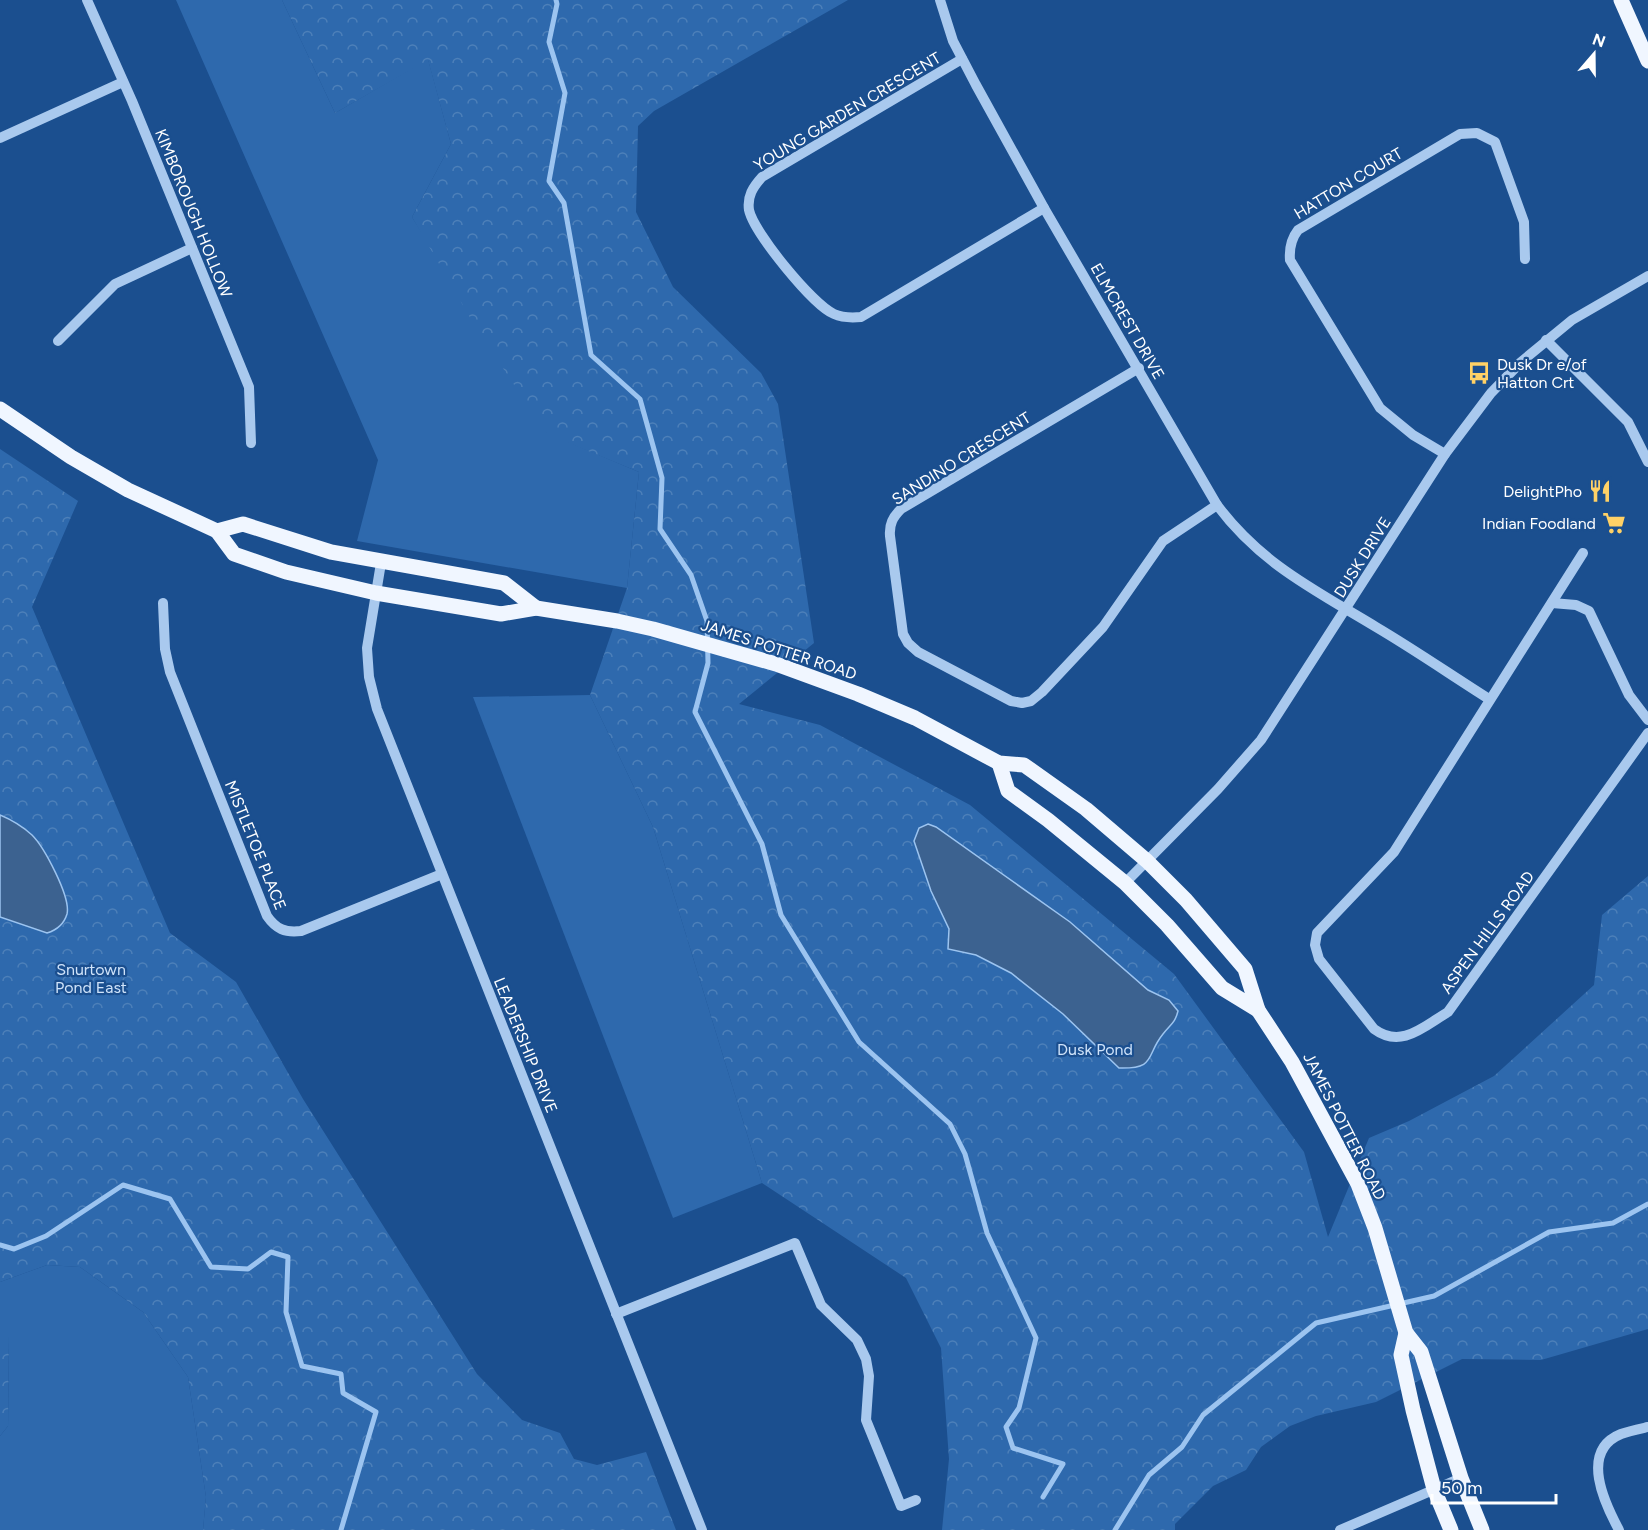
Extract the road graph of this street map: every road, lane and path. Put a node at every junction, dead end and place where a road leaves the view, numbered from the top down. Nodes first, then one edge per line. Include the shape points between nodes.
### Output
1 (87, 0) edge
2 (940, 0) edge
3 (1621, 0) edge
4 (962, 59) junction
5 (1648, 61) edge
6 (123, 82) junction
7 (0, 138) edge
8 (1044, 208) junction
9 (192, 248) junction
10 (1526, 259) dead end
11 (1648, 276) edge
12 (1546, 340) junction
13 (58, 341) dead end
14 (1139, 368) junction
15 (0, 409) edge
16 (251, 443) dead end
17 (1445, 454) junction
18 (1648, 462) edge
19 (1217, 505) junction
20 (218, 531) junction
21 (1583, 553) dead end
22 (381, 563) junction
23 (376, 593) junction
24 (163, 603) dead end
25 (1552, 603) junction
26 (536, 608) junction
27 (1347, 610) junction
28 (1489, 699) junction
29 (1648, 720) edge
30 (1648, 733) edge
31 (999, 763) junction
32 (1146, 861) junction
33 (442, 874) junction
34 (1125, 883) junction
35 (1258, 1011) junction
36 (616, 1314) junction
37 (1404, 1326) junction
38 (1648, 1427) edge
39 (1461, 1478) junction
40 (1434, 1489) junction
41 (916, 1500) dead end
42 (702, 1530) edge
43 (1340, 1530) edge
44 (1450, 1530) edge
45 (1482, 1530) edge
46 (1618, 1530) edge

1 - 6 street, KIMBOROUGH HOLLOW
2 - 4 street, ELMCREST DRIVE
3 - 5 main road
4 - 8 street, ELMCREST DRIVE
4 - 8 street, YOUNG GARDEN CRESCENT via 762,177 750,196 749,210 758,230 775,257 831,313 845,318 861,317
6 - 7 street
6 - 9 street, KIMBOROUGH HOLLOW
8 - 14 street, ELMCREST DRIVE
9 - 13 street via 115,284
9 - 16 street, KIMBOROUGH HOLLOW via 249,387
10 - 17 street, HATTON COURT via 1524,222 1495,142 1477,133 1460,134 1293,236 1290,260 1370,396 1391,419
11 - 12 street, DUSK DRIVE via 1594,305
12 - 17 street, DUSK DRIVE via 1491,393
12 - 18 street via 1628,422
14 - 19 street, ELMCREST DRIVE
14 - 19 street, SANDINO CRESCENT via 910,503 894,517 889,526 890,536 903,634 908,643 1011,701 1031,701 1102,627 1163,541
15 - 20 main road, JAMES POTTER ROAD via 128,490
17 - 27 street, DUSK DRIVE
19 - 27 street, ELMCREST DRIVE via 1270,562
20 - 22 main road, JAMES POTTER ROAD via 243,524 331,552
20 - 23 main road, JAMES POTTER ROAD via 234,554 286,572
21 - 25 street, ASPEN HILLS ROAD
22 - 23 street, LEADERSHIP DRIVE
22 - 26 main road, JAMES POTTER ROAD via 504,583
23 - 26 main road, JAMES POTTER ROAD via 501,614
23 - 33 street, LEADERSHIP DRIVE via 366,648 369,677 380,717
24 - 33 street, MISTLETOE PLACE via 170,672 274,927 301,931
25 - 28 street, ASPEN HILLS ROAD
25 - 29 street via 1576,605 1592,615 1629,695
26 - 31 main road, JAMES POTTER ROAD via 653,629 776,664 915,718
27 - 28 street, ELMCREST DRIVE
27 - 32 street, DUSK DRIVE via 1261,740
28 - 30 street, ASPEN HILLS ROAD via 1394,852 1317,933 1319,959 1383,1036 1405,1038 1448,1012
31 - 32 main road, JAMES POTTER ROAD via 1024,765 1086,809
31 - 34 main road, JAMES POTTER ROAD via 1008,791
32 - 34 street, DUSK DRIVE
32 - 35 main road, JAMES POTTER ROAD via 1186,900 1245,969
33 - 36 street, LEADERSHIP DRIVE
34 - 35 main road, JAMES POTTER ROAD via 1222,988
35 - 37 main road, JAMES POTTER ROAD via 1292,1062 1358,1184
36 - 41 street via 795,1243 821,1305 857,1340 866,1359 866,1420 901,1506
36 - 42 street, LEADERSHIP DRIVE
37 - 39 main road, JAMES POTTER ROAD via 1421,1352
37 - 40 main road, JAMES POTTER ROAD via 1401,1355
38 - 46 street via 1618,1435 1604,1448 1597,1471 1602,1499
39 - 40 street
39 - 45 main road, JAMES POTTER ROAD
40 - 43 street
40 - 44 main road, JAMES POTTER ROAD

